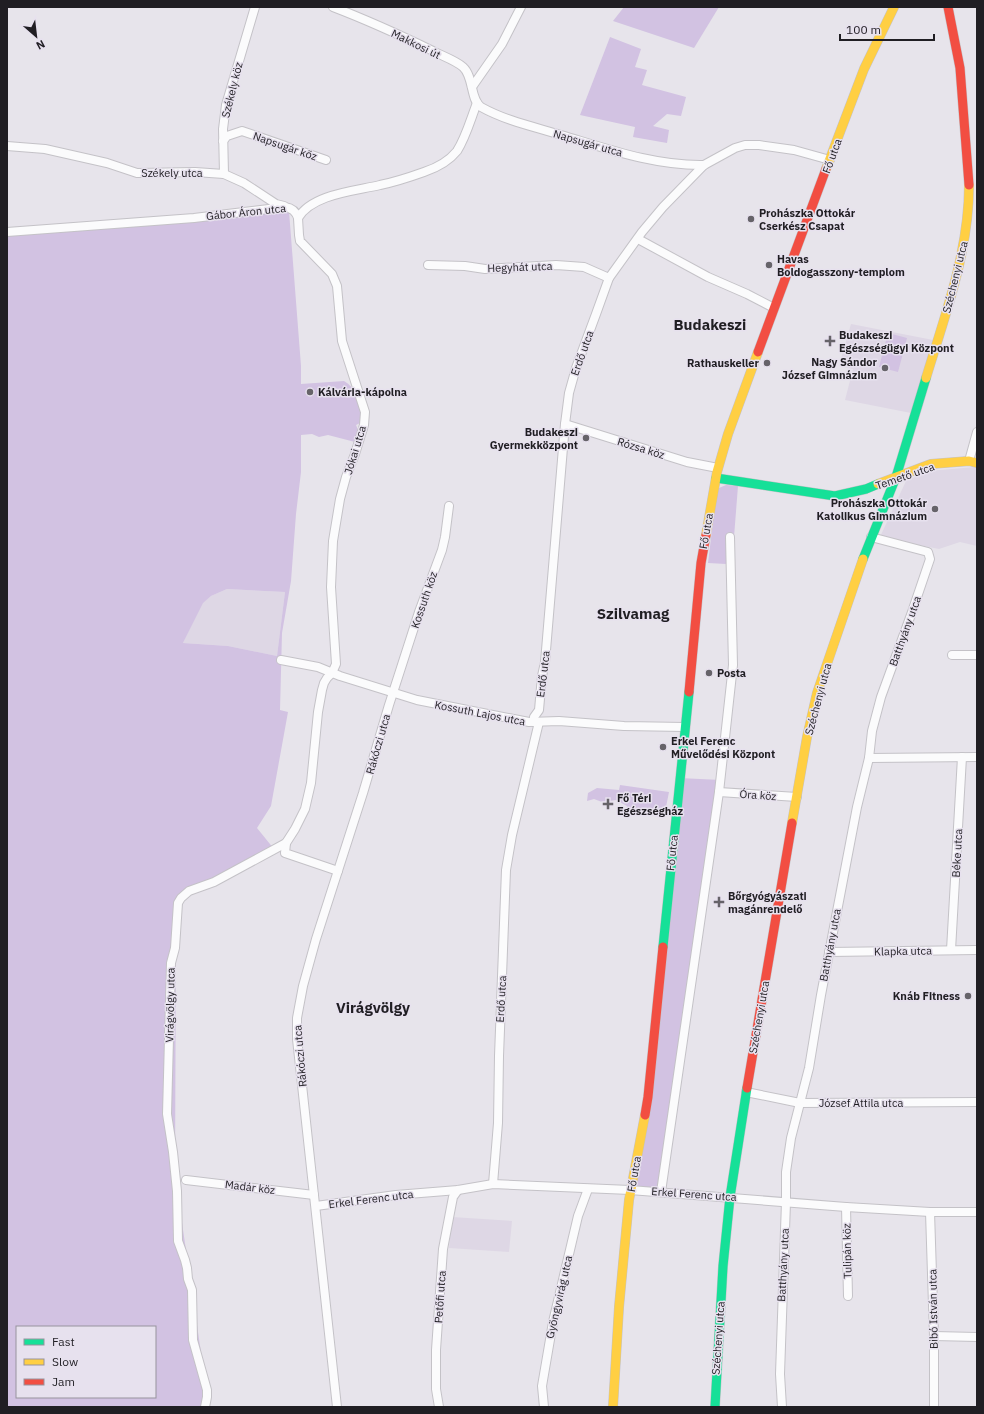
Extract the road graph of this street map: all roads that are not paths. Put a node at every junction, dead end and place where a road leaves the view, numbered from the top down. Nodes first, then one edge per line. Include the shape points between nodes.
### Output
1 (255, 7) edge
2 (333, 7) edge
3 (521, 7) edge
4 (894, 7) edge
5 (948, 7) edge
6 (472, 87) junction
7 (477, 103) junction
8 (223, 141) junction
9 (7, 146) edge
10 (326, 160) dead end
11 (830, 160) junction
12 (704, 165) junction
13 (224, 174) junction
14 (285, 207) junction
15 (298, 218) junction
16 (7, 232) edge
17 (638, 239) junction
18 (428, 265) dead end
19 (609, 278) junction
20 (774, 308) junction
21 (565, 424) junction
22 (977, 432) edge
23 (973, 462) edge
24 (718, 468) junction
25 (896, 477) junction
26 (716, 478) junction
27 (449, 506) dead end
28 (730, 537) dead end
29 (871, 537) junction
30 (952, 655) dead end
31 (977, 655) edge
32 (281, 660) dead end
33 (332, 673) junction
34 (393, 694) junction
35 (539, 722) junction
36 (685, 727) junction
37 (962, 757) junction
38 (977, 757) edge
39 (869, 758) junction
40 (719, 792) junction
41 (797, 797) junction
42 (286, 843) junction
43 (338, 871) junction
44 (951, 950) junction
45 (977, 950) edge
46 (829, 952) junction
47 (746, 1092) junction
48 (977, 1102) edge
49 (800, 1103) junction
50 (186, 1180) dead end
51 (493, 1184) junction
52 (588, 1188) junction
53 (458, 1190) junction
54 (630, 1190) junction
55 (661, 1192) junction
56 (314, 1195) junction
57 (730, 1197) junction
58 (786, 1202) junction
59 (316, 1206) junction
60 (846, 1207) junction
61 (930, 1212) junction
62 (977, 1212) edge
63 (848, 1296) dead end
64 (934, 1336) junction
65 (977, 1337) edge
66 (205, 1407) edge
67 (337, 1407) edge
68 (439, 1407) edge
69 (544, 1407) edge
70 (613, 1407) edge
71 (714, 1407) edge
72 (782, 1407) edge
73 (934, 1407) edge

1 - 8 street, Székely köz via 229,93
2 - 6 street, Makkosi út via 402,36 456,63 466,71
3 - 6 street via 502,44
4 - 11 main road, Fő utca via 864,68
5 - 25 main road, Széchenyi utca via 960,68 970,173 966,234 956,280
6 - 7 street, Makkosi út
7 - 12 street, Napsugár utca via 510,120 609,150 662,162
7 - 15 street, Gábor Áron utca via 456,151 435,168 408,178 325,198 308,206
8 - 10 street, Napsugár köz via 227,136 242,131
8 - 13 street, Székely köz
9 - 13 street, Székely utca via 53,151 107,163 137,173
11 - 12 street, Erdő utca via 798,151 746,145 735,148
11 - 20 main road, Fő utca
12 - 17 street, Erdő utca via 662,207
13 - 14 street, Székely utca
14 - 15 street, Gábor Áron utca via 296,212
14 - 16 street, Gábor Áron utca via 194,218
15 - 33 street, Jókai utca via 300,241 332,274 337,286 342,341 365,412 356,454 340,498 333,541 331,587 336,664
17 - 19 street, Erdő utca
17 - 20 street via 708,278
18 - 19 street, Hegyhát utca via 485,269 584,267
19 - 21 street, Erdő utca via 576,368 569,393
20 - 24 main road, Fő utca
21 - 24 street, Rózsa köz via 687,462
21 - 35 street, Erdő utca via 539,710 544,716
22 - 23 street
23 - 25 main road, Temető utca via 931,464
24 - 26 main road, Fő utca
25 - 26 main road, Temető utca via 866,490 835,496
25 - 29 main road, Széchenyi utca
26 - 36 main road, Fő utca via 700,563
27 - 34 street, Kossuth köz via 442,550
28 - 40 street via 733,665
29 - 39 street, Batthyány utca via 928,552 930,560 881,697 872,731
29 - 41 main road, Széchenyi utca via 817,693
30 - 31 street
32 - 33 street, Kossuth Lajos utca via 318,667
33 - 34 street, Kossuth Lajos utca
33 - 42 street, Virágvölgy utca via 324,683 318,712 311,783 305,809
34 - 35 street, Kossuth Lajos utca via 436,705
34 - 43 street, Rákóczi utca
35 - 36 street, Kossuth Lajos utca
35 - 51 street, Erdő utca via 506,870 498,1123
36 - 54 main road, Fő utca via 648,1096
37 - 38 street
37 - 39 street
37 - 44 street, Béke utca
39 - 46 street, Batthyány utca
40 - 41 street, Óra köz
40 - 55 street
41 - 47 main road, Széchenyi utca
42 - 43 street via 285,853
42 - 66 street, Virágvölgy utca via 214,882 189,891 178,903 175,948 171,963 167,1114 174,1152 178,1241 193,1296 193,1340 207,1390
43 - 56 street, Rákóczi utca via 303,986 297,1018 297,1039
44 - 45 street, Klapka utca
44 - 46 street, Klapka utca
46 - 49 street, Batthyány utca via 809,1068
47 - 49 street, József Attila utca
47 - 57 main road, Széchenyi utca
48 - 49 street, József Attila utca
49 - 58 street, Batthyány utca via 786,1172
50 - 56 street, Madár köz
51 - 52 street, Erkel Ferenc utca
51 - 53 street, Erkel Ferenc utca
52 - 54 street, Erkel Ferenc utca
52 - 69 street, Gyöngyvirág utca via 578,1216 552,1322 542,1386
53 - 59 street, Erkel Ferenc utca
53 - 68 street, Petőfi utca via 453,1197 443,1249 436,1350 436,1389
54 - 55 street, Erkel Ferenc utca
54 - 70 main road, Fő utca
55 - 57 street, Erkel Ferenc utca
56 - 59 street, Rákóczi utca
57 - 58 street, Erkel Ferenc utca
57 - 71 main road, Széchenyi utca
58 - 60 street, Erkel Ferenc utca
58 - 72 street, Batthyány utca via 780,1374
59 - 67 street, Rákóczi utca
60 - 61 street, Erkel Ferenc utca
60 - 63 street, Tulipán köz
61 - 62 street, Erkel Ferenc utca
61 - 64 street, Bibó István utca
64 - 65 street
64 - 73 street, Bibó István utca

